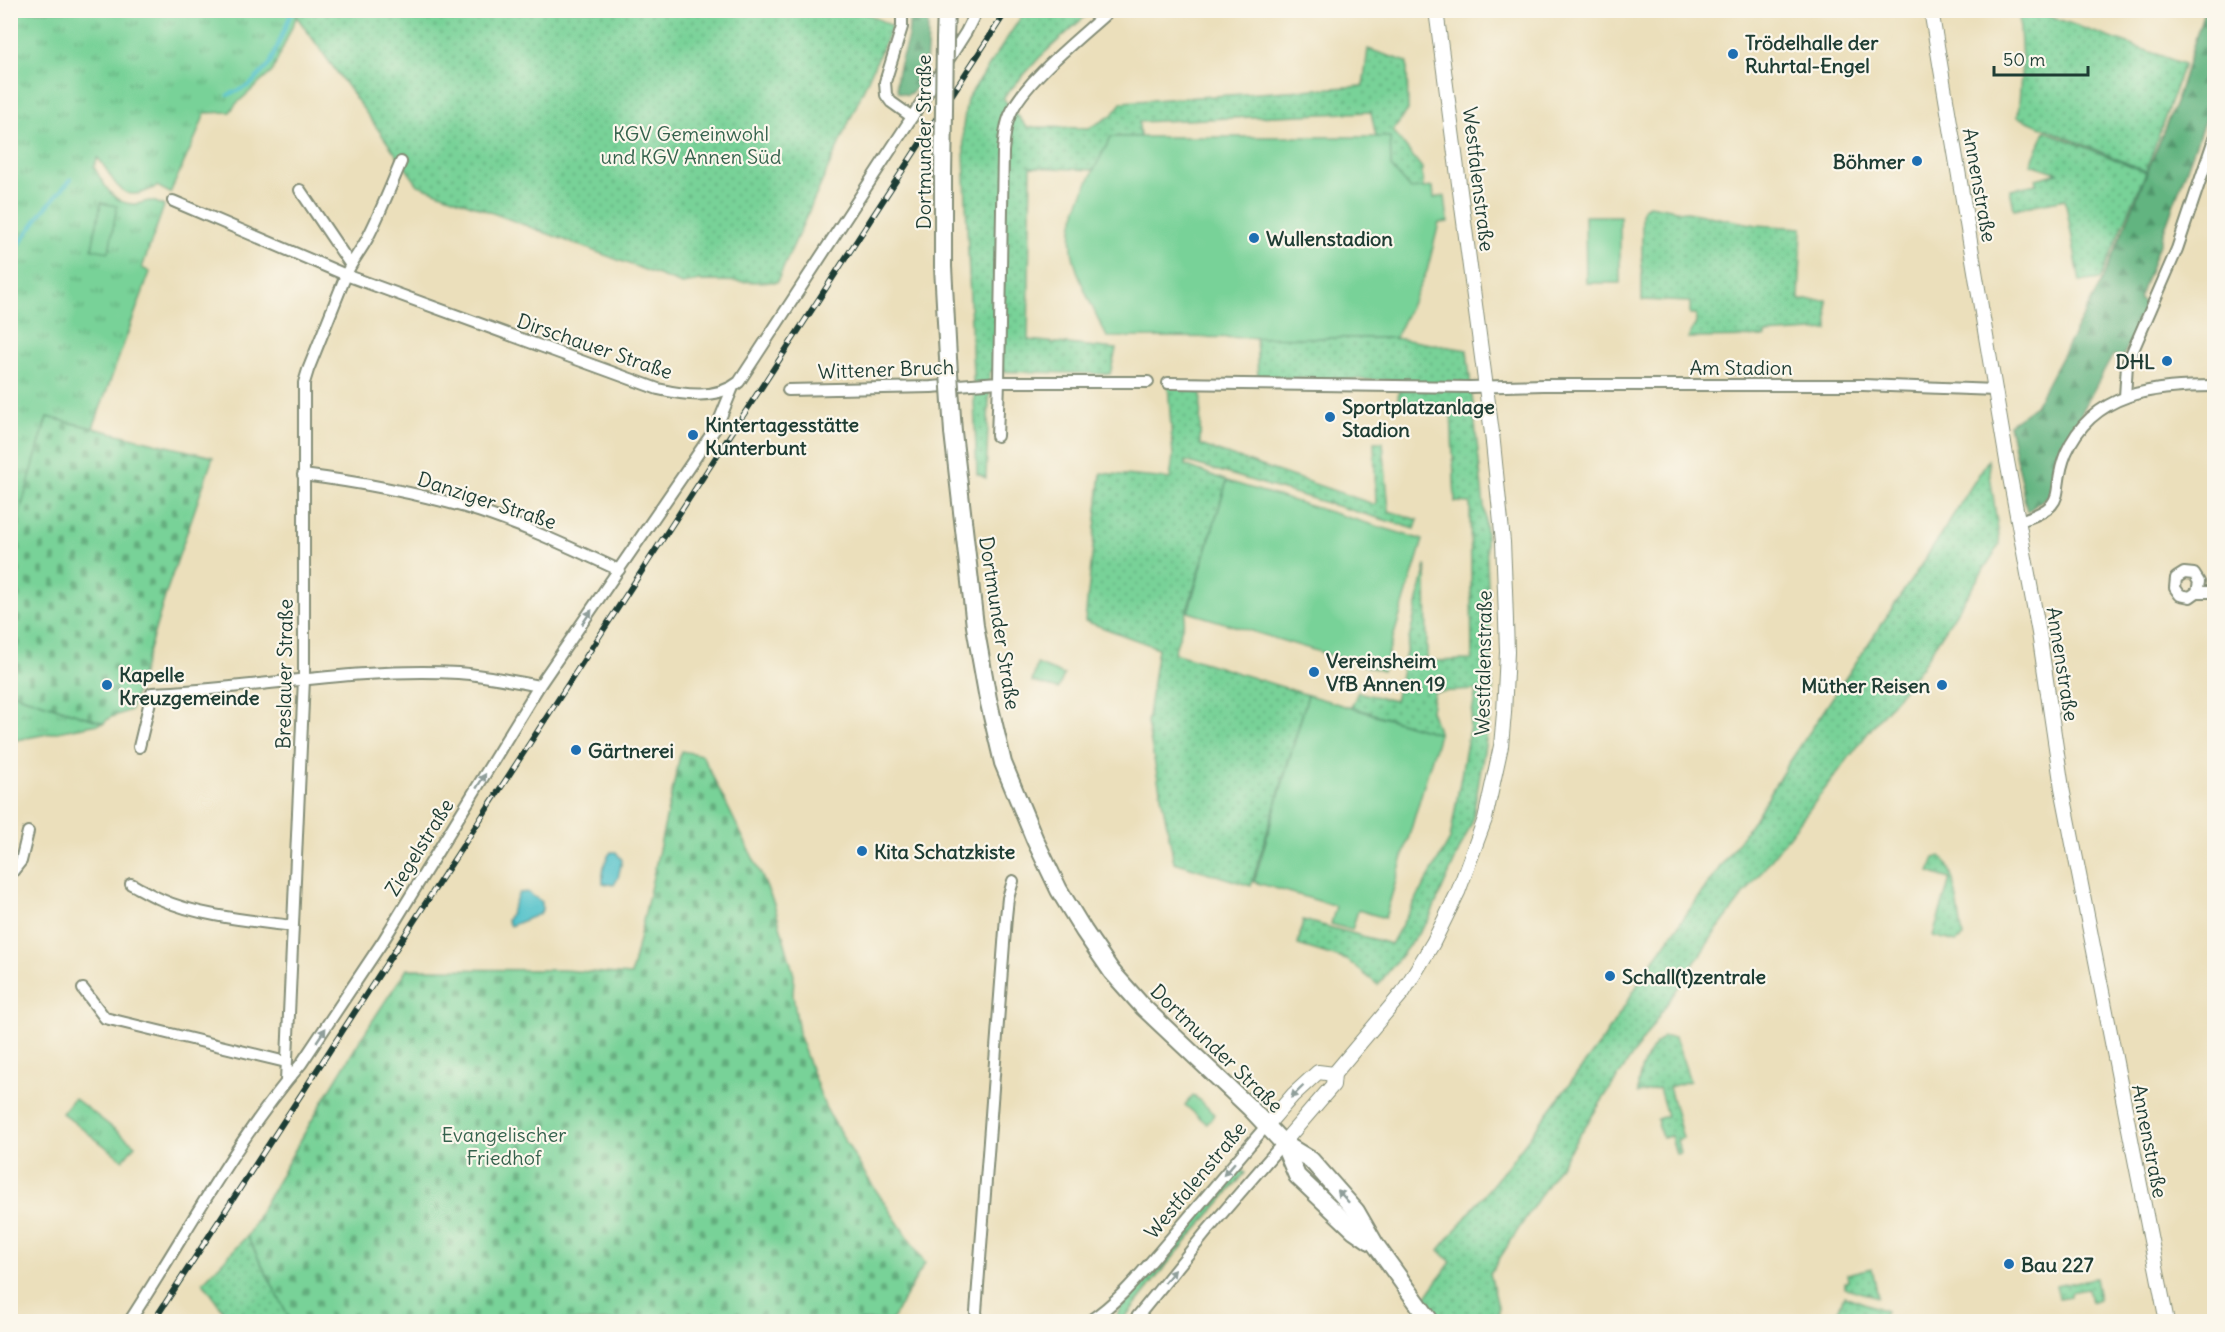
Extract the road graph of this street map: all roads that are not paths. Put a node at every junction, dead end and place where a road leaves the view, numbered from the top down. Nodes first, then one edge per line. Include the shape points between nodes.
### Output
1 (902, 10) edge
2 (946, 10) edge
3 (977, 10) edge
4 (1110, 10) edge
5 (1436, 10) edge
6 (1931, 10) edge
7 (912, 117) junction
8 (2214, 138) edge
9 (401, 162) dead end
10 (300, 190) dead end
11 (173, 201) dead end
12 (350, 264) junction
13 (346, 275) junction
14 (999, 382) junction
15 (1148, 382) dead end
16 (1168, 383) dead end
17 (2214, 386) edge
18 (733, 387) junction
19 (1485, 387) junction
20 (788, 390) dead end
21 (1996, 390) junction
22 (2125, 397) junction
23 (996, 436) dead end
24 (303, 475) junction
25 (2019, 522) junction
26 (619, 570) junction
27 (2198, 592) dead end
28 (2214, 592) edge
29 (304, 679) junction
30 (539, 686) junction
31 (139, 747) dead end
32 (28, 832) dead end
33 (10, 875) edge
34 (1013, 881) dead end
35 (131, 884) dead end
36 (292, 926) junction
37 (83, 989) dead end
38 (286, 1062) junction
39 (1334, 1074) junction
40 (286, 1081) junction
41 (1267, 1125) junction
42 (1283, 1143) junction
43 (1108, 1308) junction
44 (977, 1317) edge
45 (129, 1322) edge
46 (1088, 1322) edge
47 (1106, 1322) edge
48 (1133, 1322) edge
49 (1431, 1322) edge
50 (2167, 1322) edge

1 - 7 street via 902,27 885,82 886,95
2 - 41 main road, Dortmunder Straße, bridge via 943,267 953,432 975,626 1003,763 1059,890 1118,978 1144,1008
3 - 7 street
4 - 14 street via 1031,83 1007,122 1003,152
5 - 19 street, Westfalenstraße
6 - 21 street, Annenstraße
7 - 18 street
8 - 22 street via 2177,249 2127,364
9 - 12 street via 368,238
10 - 12 street
11 - 13 street, Dirschauer Straße
12 - 13 street
13 - 18 street, Dirschauer Straße via 658,389 699,394
13 - 24 street, Breslauer Straße via 305,377
14 - 15 street
14 - 20 street, Wittener Bruch
14 - 23 street
16 - 19 street
17 - 22 street via 2165,387
18 - 26 street, Ziegelstraße via 717,426
19 - 21 street, Am Stadion via 1863,385
19 - 39 street, Westfalenstraße via 1503,542 1507,652 1503,730 1493,784 1473,853 1433,943 1403,992
21 - 25 street, Annenstraße
22 - 25 street via 2097,413 2075,437 2063,462 2058,494 2051,506
24 - 26 street, Danziger Straße via 365,483 465,507
24 - 29 street, Breslauer Straße
25 - 50 street, Annenstraße via 2062,788
30 -> 26 street, Ziegelstraße
27 - 28 street
29 - 30 street via 425,672 486,675
29 - 31 street via 200,692 152,693
29 - 36 street, Breslauer Straße
40 -> 30 street, Ziegelstraße via 383,940
32 - 33 street via 21,861
34 - 44 street via 1006,917
35 - 36 street via 162,900 196,910
36 - 38 street, Breslauer Straße
37 - 38 street via 105,1018
38 - 40 street, Breslauer Straße
39 -> 41 street, Westfalenstraße via 1318,1072
39 - 42 street, Westfalenstraße via 1333,1085
40 - 45 street, Ziegelstraße
41 - 42 main road, Dortmunder Straße
41 -> 43 street, Westfalenstraße via 1140,1277
48 -> 42 street, Westfalenstraße
42 - 49 main road, Dortmunder Straße via 1297,1176 1354,1230 1376,1244
43 - 46 street, Westfalenstraße
43 - 47 street

